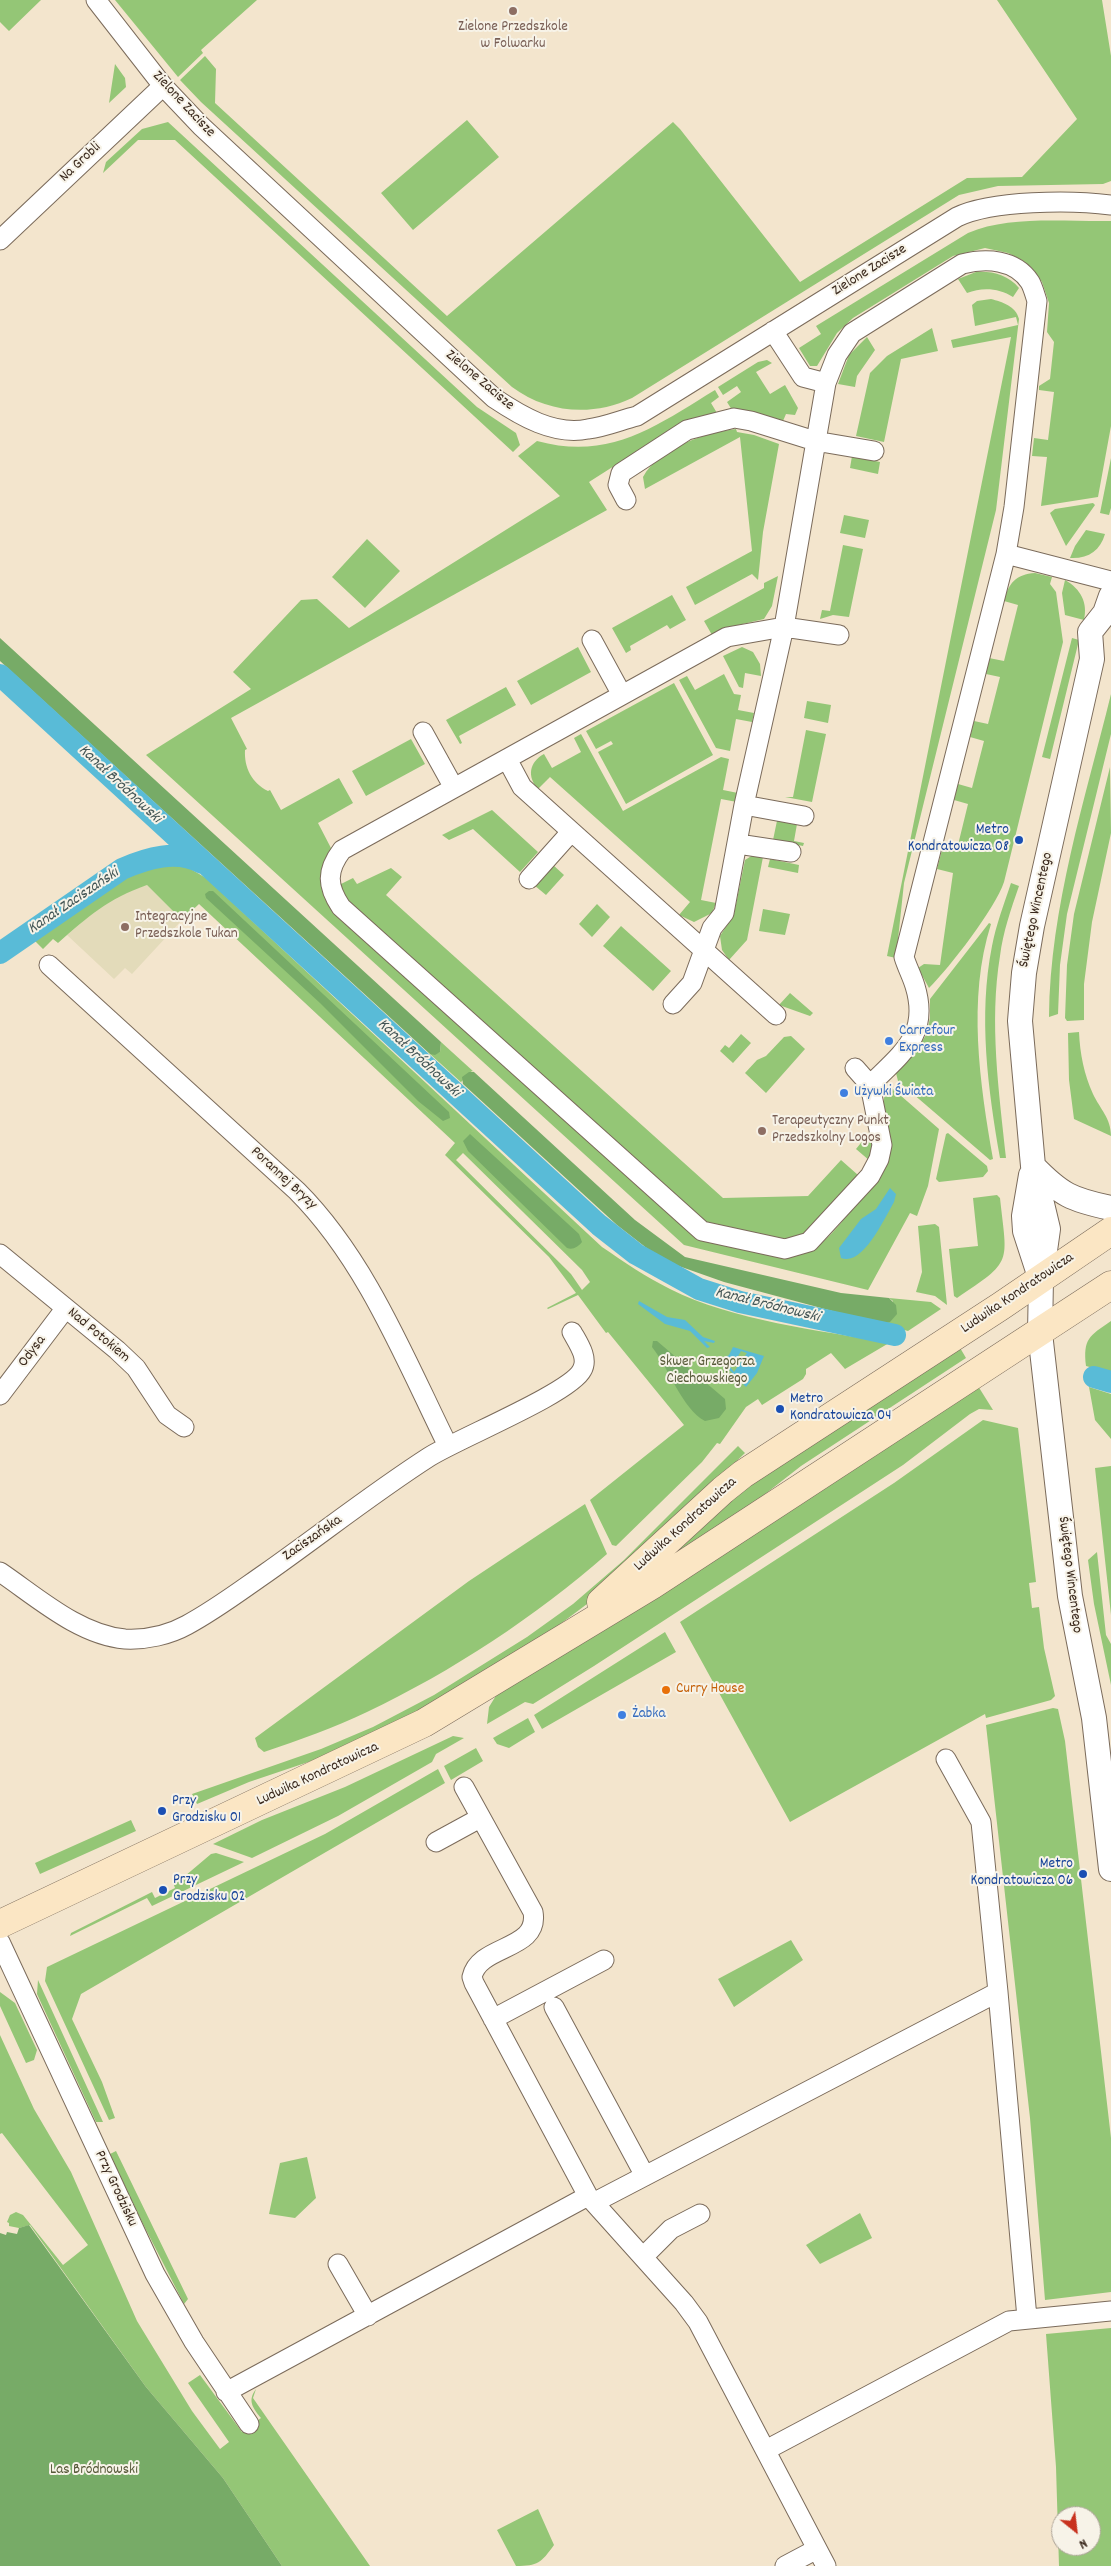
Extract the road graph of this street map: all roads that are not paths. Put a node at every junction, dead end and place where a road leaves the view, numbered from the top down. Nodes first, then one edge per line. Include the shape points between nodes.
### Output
1 (96, 0) edge
2 (163, 86) junction
3 (1105, 201) edge
4 (0, 240) edge
5 (774, 331) junction
6 (826, 383) junction
7 (815, 441) junction
8 (874, 451) dead end
9 (626, 500) dead end
10 (1006, 554) junction
11 (1111, 581) edge
12 (1108, 604) edge
13 (784, 627) junction
14 (839, 635) dead end
15 (592, 640) dead end
16 (622, 695) junction
17 (423, 732) dead end
18 (506, 759) junction
19 (454, 788) junction
20 (744, 805) junction
21 (804, 816) dead end
22 (571, 832) junction
23 (738, 844) junction
24 (791, 852) dead end
25 (529, 879) dead end
26 (704, 952) junction
27 (49, 965) dead end
28 (673, 1004) dead end
29 (776, 1015) dead end
30 (855, 1068) dead end
31 (870, 1085) junction
32 (1033, 1166) junction
33 (1111, 1208) edge
34 (1111, 1231) edge
35 (0, 1254) edge
36 (1040, 1279) junction
37 (1111, 1285) edge
38 (65, 1309) junction
39 (572, 1332) dead end
40 (1040, 1333) junction
41 (0, 1394) edge
42 (184, 1427) dead end
43 (448, 1446) junction
44 (0, 1572) edge
45 (546, 1648) junction
46 (946, 1760) dead end
47 (464, 1787) dead end
48 (480, 1818) junction
49 (436, 1842) dead end
50 (1111, 1869) edge
51 (0, 1924) edge
52 (0, 1942) edge
53 (604, 1960) dead end
54 (998, 1992) junction
55 (554, 2007) dead end
56 (493, 2019) junction
57 (645, 2176) junction
58 (591, 2199) junction
59 (700, 2214) dead end
60 (643, 2257) junction
61 (338, 2264) dead end
62 (1111, 2311) edge
63 (368, 2316) junction
64 (1027, 2318) junction
65 (226, 2392) junction
66 (249, 2424) dead end
67 (766, 2450) junction
68 (817, 2549) junction
69 (785, 2566) edge
70 (826, 2566) edge

1 - 2 street, Zielone Zacisze
2 - 4 street, Na Grobli
2 - 5 street, Zielone Zacisze via 200,126 480,385 522,417 554,428 587,430 637,416
3 - 5 street, Zielone Zacisze via 999,205 964,213
5 - 6 street via 803,378
6 - 7 street
6 - 10 street via 837,355 852,333 962,264 979,260 1001,261 1030,282 1037,301
7 - 8 street
7 - 9 street via 734,418 709,423 687,430 621,473 618,485
7 - 13 street
10 - 11 street
10 - 31 street via 904,957 916,990 919,1024 904,1051
12 - 32 street, Świętego Wincentego via 1109,636 1092,659 1024,973 1020,1021
13 - 14 street
13 - 16 street via 727,637
13 - 20 street
15 - 16 street
16 - 18 street
17 - 19 street
18 - 19 street
18 - 22 street via 522,787
19 - 31 street via 342,850 336,858 329,882 331,892 341,907 401,962 702,1231 785,1249 809,1242 870,1176 879,1160 882,1144
20 - 21 street
20 - 23 street
22 - 25 street
22 - 26 street
23 - 24 street
23 - 26 street via 724,914 712,928
26 - 28 street via 692,982
26 - 29 street
27 - 43 street, Porannej Bryzy via 297,1191 334,1231 354,1261
30 - 31 street
32 - 33 street via 1055,1189 1073,1198
32 - 36 street, Świętego Wincentego via 1024,1216 1025,1231
34 - 36 main road, Ludwika Kondratowicza
35 - 38 street, Nad Potokiem
36 - 40 street, Świętego Wincentego
36 - 45 main road, Ludwika Kondratowicza via 722,1490 593,1610
37 - 40 main road, Ludwika Kondratowicza
38 - 41 street, Odysa
38 - 42 street, Nad Potokiem via 136,1368 167,1415
39 - 43 street, Zaciszańska via 584,1359 577,1377 536,1402
40 - 45 main road, Ludwika Kondratowicza via 652,1585
40 - 50 street, Świętego Wincentego via 1070,1596 1094,1718
43 - 44 street, Zaciszańska via 227,1601 186,1626 145,1639 124,1639 100,1633 70,1618
45 - 51 main road, Ludwika Kondratowicza via 408,1731
46 - 54 street via 981,1822
47 - 48 street
48 - 49 street
48 - 56 street via 533,1912 534,1921 527,1935 482,1960 473,1971 474,1983
52 - 65 street, Przy Grodzisku via 146,2256 184,2326
53 - 56 street
54 - 57 street
54 - 64 street
55 - 57 street
56 - 58 street
57 - 58 street
58 - 60 street
58 - 63 street
59 - 60 street via 671,2229
60 - 67 street via 698,2322
61 - 63 street
62 - 64 street
63 - 65 street
64 - 67 street via 1010,2321
65 - 66 street, Przy Grodzisku
67 - 68 street
68 - 69 street
68 - 70 street

